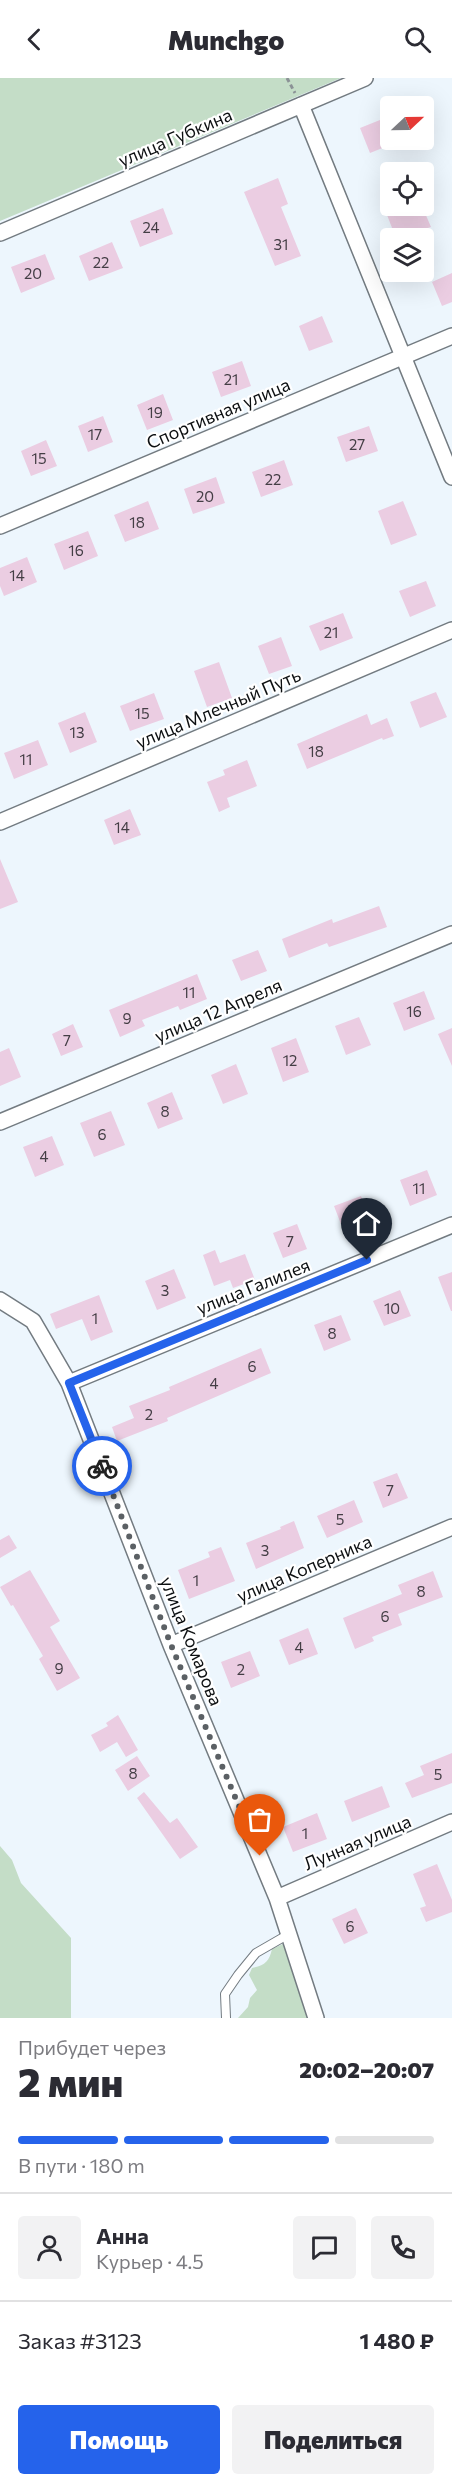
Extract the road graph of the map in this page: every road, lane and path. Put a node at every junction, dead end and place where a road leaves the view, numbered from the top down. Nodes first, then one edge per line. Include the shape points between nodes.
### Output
1 (365, 78) edge
2 (301, 105) junction
3 (0, 233) edge
4 (452, 336) edge
5 (401, 357) junction
6 (452, 477) edge
7 (0, 526) edge
8 (452, 630) edge
9 (0, 822) edge
10 (452, 934) edge
11 (0, 1122) edge
12 (452, 1225) edge
13 (0, 1300) edge
14 (69, 1383) junction
15 (452, 1527) edge
16 (171, 1645) junction
17 (452, 1822) edge
18 (277, 1898) junction
19 (289, 1934) junction
20 (226, 2018) edge
21 (316, 2018) edge

1 - 2 street, улица Губкина
2 - 3 street, улица Губкина
2 - 5 street
4 - 5 street, Спортивная улица
5 - 6 street
5 - 7 street, Спортивная улица
8 - 9 street, улица Млечный Путь
10 - 11 street, улица 12 Апреля
12 - 14 street, улица Галилея
13 - 14 street, улица Комарова via 33,1321
14 - 16 street, улица Комарова
15 - 16 street, улица Коперника
16 - 18 street, улица Комарова
17 - 18 street, Лунная улица
18 - 19 street, улица Комарова
19 - 20 lane via 256,1953 238,1975 225,1994
19 - 21 street, улица Комарова

